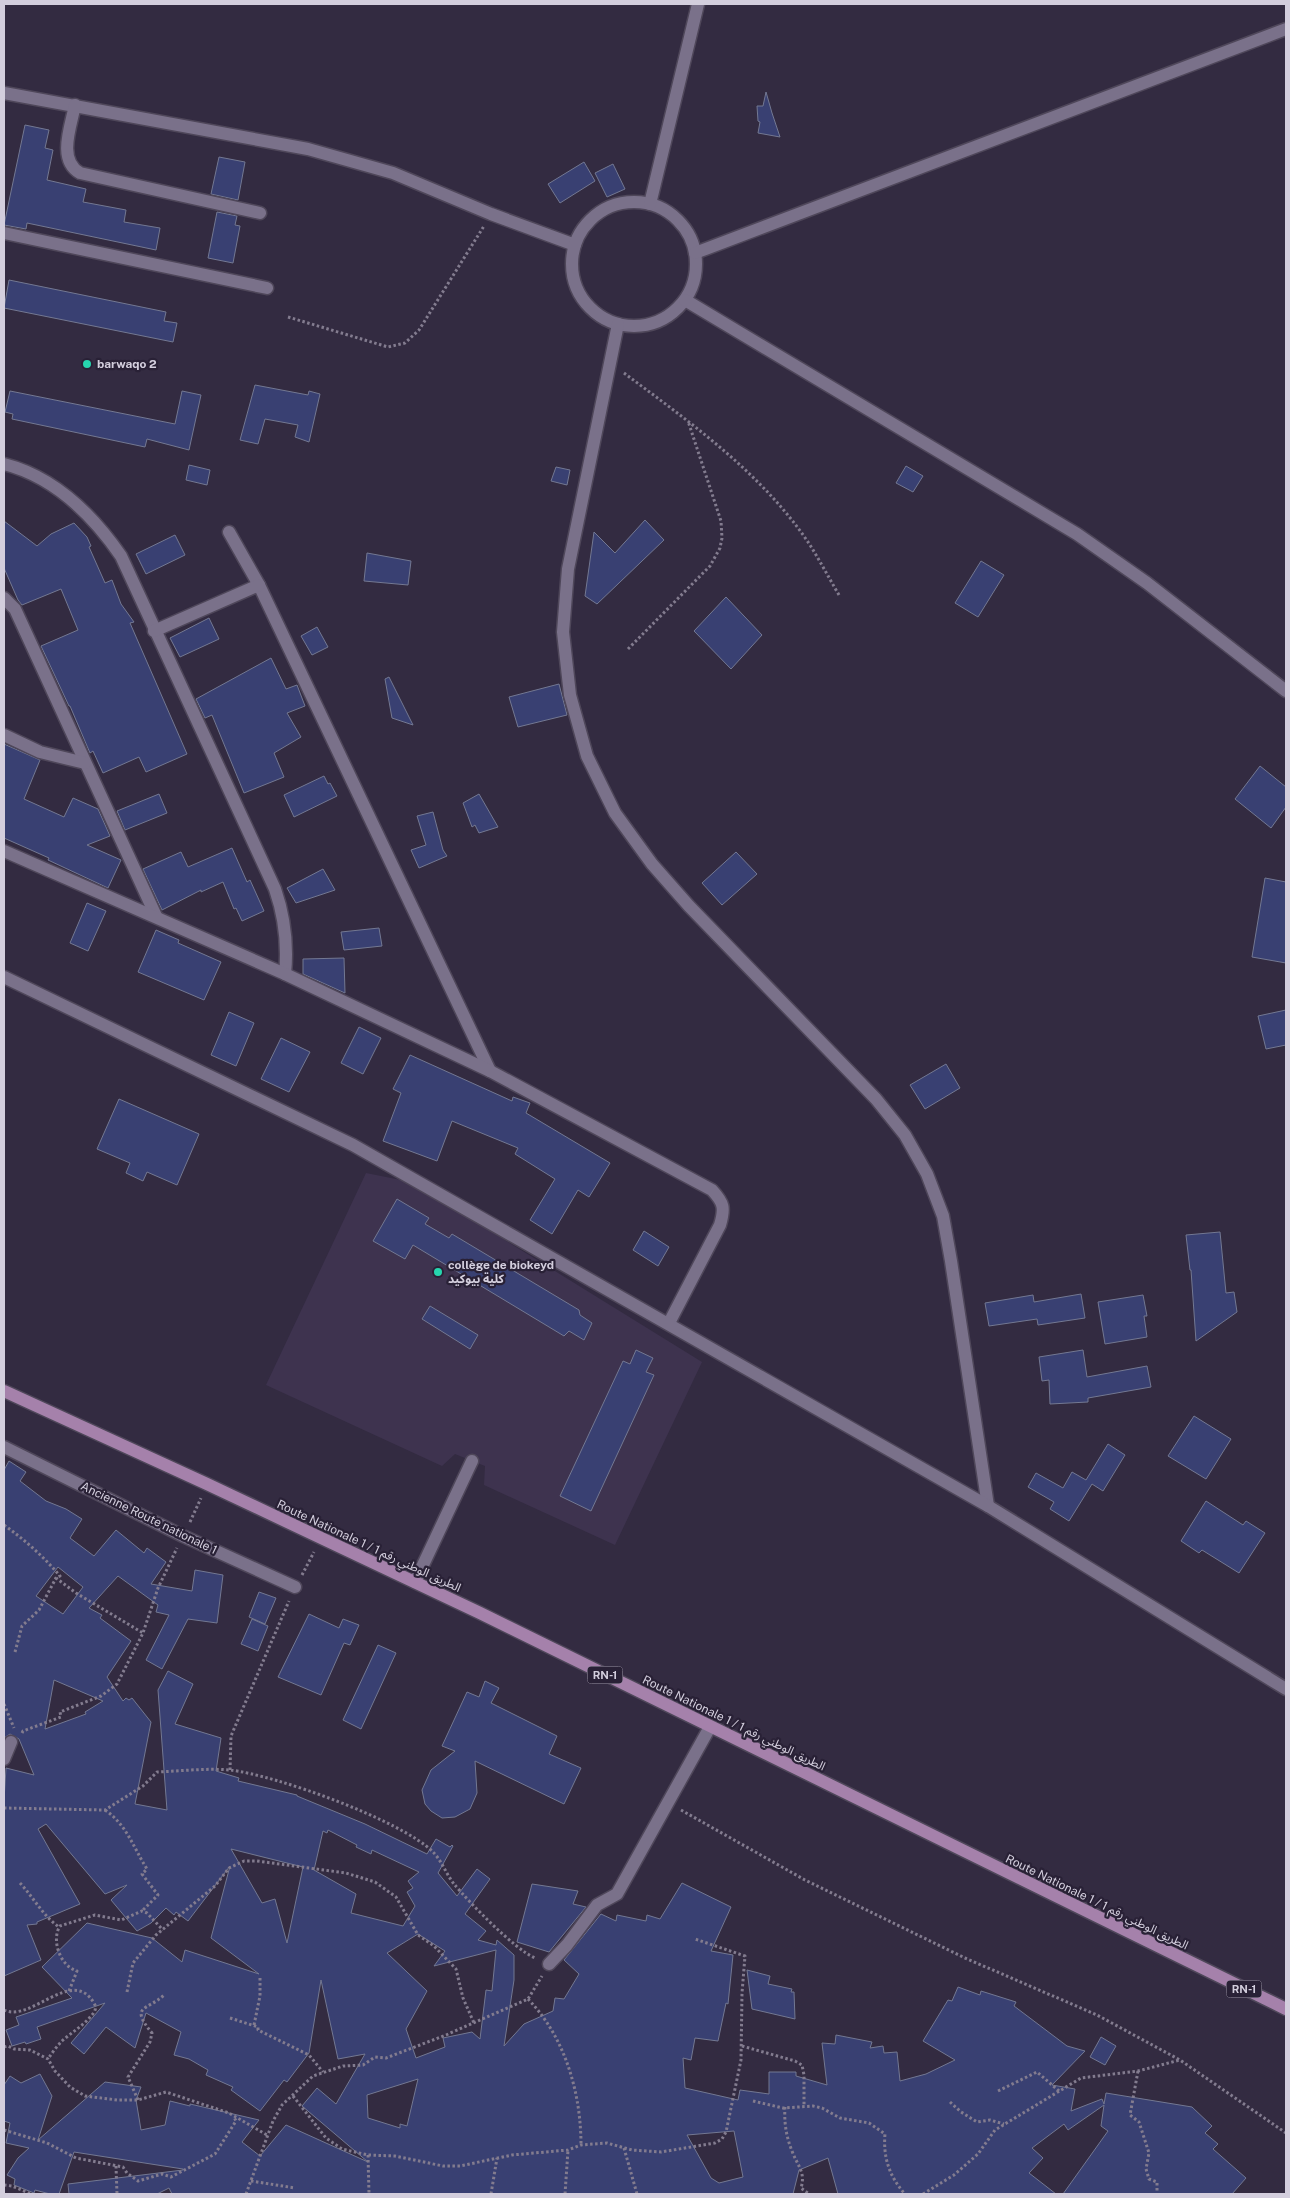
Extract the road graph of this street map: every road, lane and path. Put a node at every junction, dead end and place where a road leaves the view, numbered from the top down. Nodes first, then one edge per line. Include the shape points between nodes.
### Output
1 (698, 4) edge
2 (1286, 29) edge
3 (4, 93) edge
4 (75, 105) junction
5 (650, 204) junction
6 (260, 213) dead end
7 (491, 214) junction
8 (4, 233) edge
9 (575, 245) junction
10 (695, 253) junction
11 (266, 288) dead end
12 (684, 300) junction
13 (288, 317) dead end
14 (618, 324) junction
15 (609, 362) junction
16 (688, 421) junction
17 (4, 464) edge
18 (229, 532) dead end
19 (259, 585) junction
20 (838, 594) dead end
21 (4, 598) edge
22 (154, 631) junction
23 (628, 649) dead end
24 (1286, 691) edge
25 (4, 735) edge
26 (84, 762) junction
27 (4, 851) edge
28 (156, 916) junction
29 (285, 974) junction
30 (4, 977) edge
31 (490, 1071) junction
32 (669, 1323) junction
33 (4, 1391) edge
34 (4, 1447) edge
35 (472, 1461) dead end
36 (208, 1484) junction
37 (988, 1506) junction
38 (4, 1524) edge
39 (183, 1536) junction
40 (322, 1538) junction
41 (56, 1578) junction
42 (415, 1582) junction
43 (295, 1588) junction
44 (143, 1633) junction
45 (15, 1652) dead end
46 (1286, 1689) edge
47 (4, 1704) edge
48 (710, 1727) junction
49 (14, 1740) junction
50 (4, 1759) edge
51 (230, 1770) junction
52 (668, 1802) junction
53 (4, 1808) edge
54 (105, 1810) junction
55 (20, 1883) dead end
56 (142, 1911) junction
57 (59, 1927) junction
58 (163, 1930) junction
59 (695, 1939) dead end
60 (549, 1964) junction
61 (260, 1976) dead end
62 (69, 1991) junction
63 (127, 1992) dead end
64 (164, 1995) dead end
65 (528, 1999) junction
66 (1286, 2009) edge
67 (5, 2012) edge
68 (230, 2018) dead end
69 (474, 2023) junction
70 (254, 2025) junction
71 (742, 2046) junction
72 (4, 2047) edge
73 (48, 2059) junction
74 (1180, 2060) junction
75 (1138, 2070) junction
76 (323, 2072) junction
77 (998, 2091) dead end
78 (1059, 2091) junction
79 (292, 2096) junction
80 (138, 2100) junction
81 (753, 2101) dead end
82 (950, 2102) dead end
83 (785, 2106) junction
84 (804, 2106) junction
85 (234, 2116) junction
86 (1005, 2124) junction
87 (4, 2130) edge
88 (1286, 2133) edge
89 (267, 2135) junction
90 (581, 2145) junction
91 (624, 2147) junction
92 (568, 2150) junction
93 (368, 2155) junction
94 (497, 2157) junction
95 (116, 2166) junction
96 (251, 2181) junction
97 (4, 2185) edge
98 (295, 2188) dead end
99 (31, 2194) edge
100 (117, 2194) edge
101 (246, 2194) edge
102 (369, 2194) edge
103 (491, 2194) edge
104 (565, 2194) edge
105 (637, 2194) edge
106 (809, 2194) edge
107 (905, 2194) edge
108 (923, 2194) edge
109 (1157, 2194) edge

1 - 5 street
2 - 10 street
3 - 4 street
4 - 6 street via 67,154 69,164 80,173
4 - 7 street via 308,149 393,173
5 - 9 street via 634,202 604,209 591,218
5 - 10 street via 675,217 688,234
7 - 9 street
7 - 13 path via 419,330 405,343 379,346
8 - 11 street
9 - 14 street via 572,265 575,284 585,302 600,316
10 - 12 street via 694,278
12 - 14 street via 672,313 655,322 636,326
12 - 24 street via 1077,534 1147,583
14 - 15 street
15 - 16 path
15 - 37 street via 568,569 563,632 570,695 587,756 615,813 652,864 876,1099 905,1135 927,1174 943,1216 950,1252
16 - 20 path via 722,449 774,501 810,545
16 - 23 path via 721,520 720,548 710,566
17 - 22 street via 37,477 85,510 121,556
18 - 19 street
19 - 22 street
19 - 31 street
21 - 26 street via 16,609
22 - 29 street via 278,897 287,939
25 - 26 street via 40,752
26 - 28 street
27 - 28 street
28 - 29 street
29 - 31 street
30 - 32 street via 353,1144
31 - 32 street via 712,1190 721,1200 724,1213 720,1225
32 - 37 street
33 - 36 main road, Route Nationale 1 / الطريق الوطني رقم 1 / RN-1
34 - 39 street, Ancienne Route nationale 1
35 - 42 street
36 - 39 path
36 - 40 main road, Route Nationale 1 / الطريق الوطني رقم 1 / RN-1
37 - 46 street
38 - 41 path via 47,1560 60,1576
39 - 43 street, Ancienne Route nationale 1
39 - 44 path via 158,1588
40 - 42 main road, Route Nationale 1 / الطريق الوطني رقم 1 / RN-1
40 - 43 path
41 - 44 path
41 - 45 path via 39,1610 22,1626
42 - 48 main road, Route Nationale 1 / الطريق الوطني رقم 1 / RN-1
43 - 51 path via 231,1736
44 - 49 path via 117,1684 101,1696 60,1712 61,1717 23,1731
47 - 49 path
48 - 52 street
48 - 66 main road, Route Nationale 1 / الطريق الوطني رقم 1 / RN-1
49 - 50 street
51 - 54 path via 157,1772 143,1786
51 - 60 path via 287,1784 345,1804 417,1840 434,1852 453,1883 503,1935 528,1955
52 - 60 street via 617,1894 597,1905
52 - 74 path via 805,1880 965,1958 1097,2015
53 - 54 path
54 - 56 path via 130,1837 147,1869 142,1874 158,1895
55 - 57 path via 48,1919
56 - 57 path via 121,1920 95,1915
56 - 58 path
57 - 62 path via 55,1940 61,1956 77,1971
58 - 63 path via 133,1963
58 - 69 path via 215,1886 229,1868 244,1861 346,1873 375,1882 396,1897 418,1935 456,1969 463,1998
59 - 71 path via 745,1956
60 - 65 path
61 - 70 path
62 - 67 path via 17,2012
62 - 73 path via 85,1993 96,2005 95,2012 84,2025 62,2041
64 - 80 path via 147,2004 142,2011 141,2020 152,2033 150,2042 128,2077
65 - 69 path
65 - 90 path via 546,2022 569,2067 581,2118
68 - 70 path
69 - 76 path via 386,2058 375,2057 362,2065
70 - 76 path via 309,2055
71 - 84 path via 802,2065
71 - 91 path via 722,2139 661,2152
72 - 73 path via 30,2050
73 - 80 path via 70,2087 84,2096
74 - 75 path
74 - 88 path
75 - 78 path via 1081,2078
75 - 109 path via 1130,2115 1139,2122 1149,2153 1146,2169 1149,2179 1158,2182
76 - 79 path via 313,2076
77 - 78 path via 1037,2072
78 - 86 path
79 - 89 path via 282,2105
79 - 93 path via 326,2138 342,2150
80 - 85 path via 166,2092
81 - 83 path
82 - 86 path via 977,2122 990,2120
83 - 84 path
83 - 106 path via 785,2130 802,2171 801,2188
84 - 107 path via 822,2108 840,2118 869,2124 886,2134 884,2153 888,2169
85 - 89 path
85 - 95 path via 236,2122 215,2154 171,2177 162,2174 138,2181 123,2167
86 - 108 path via 954,2175
87 - 95 path via 47,2143 76,2158
89 - 96 path
90 - 91 path via 607,2143
90 - 92 path
91 - 105 path
92 - 94 path
92 - 104 path
93 - 94 path via 460,2166
93 - 102 path
94 - 103 path
95 - 100 path
96 - 98 path
96 - 101 path
97 - 99 path

